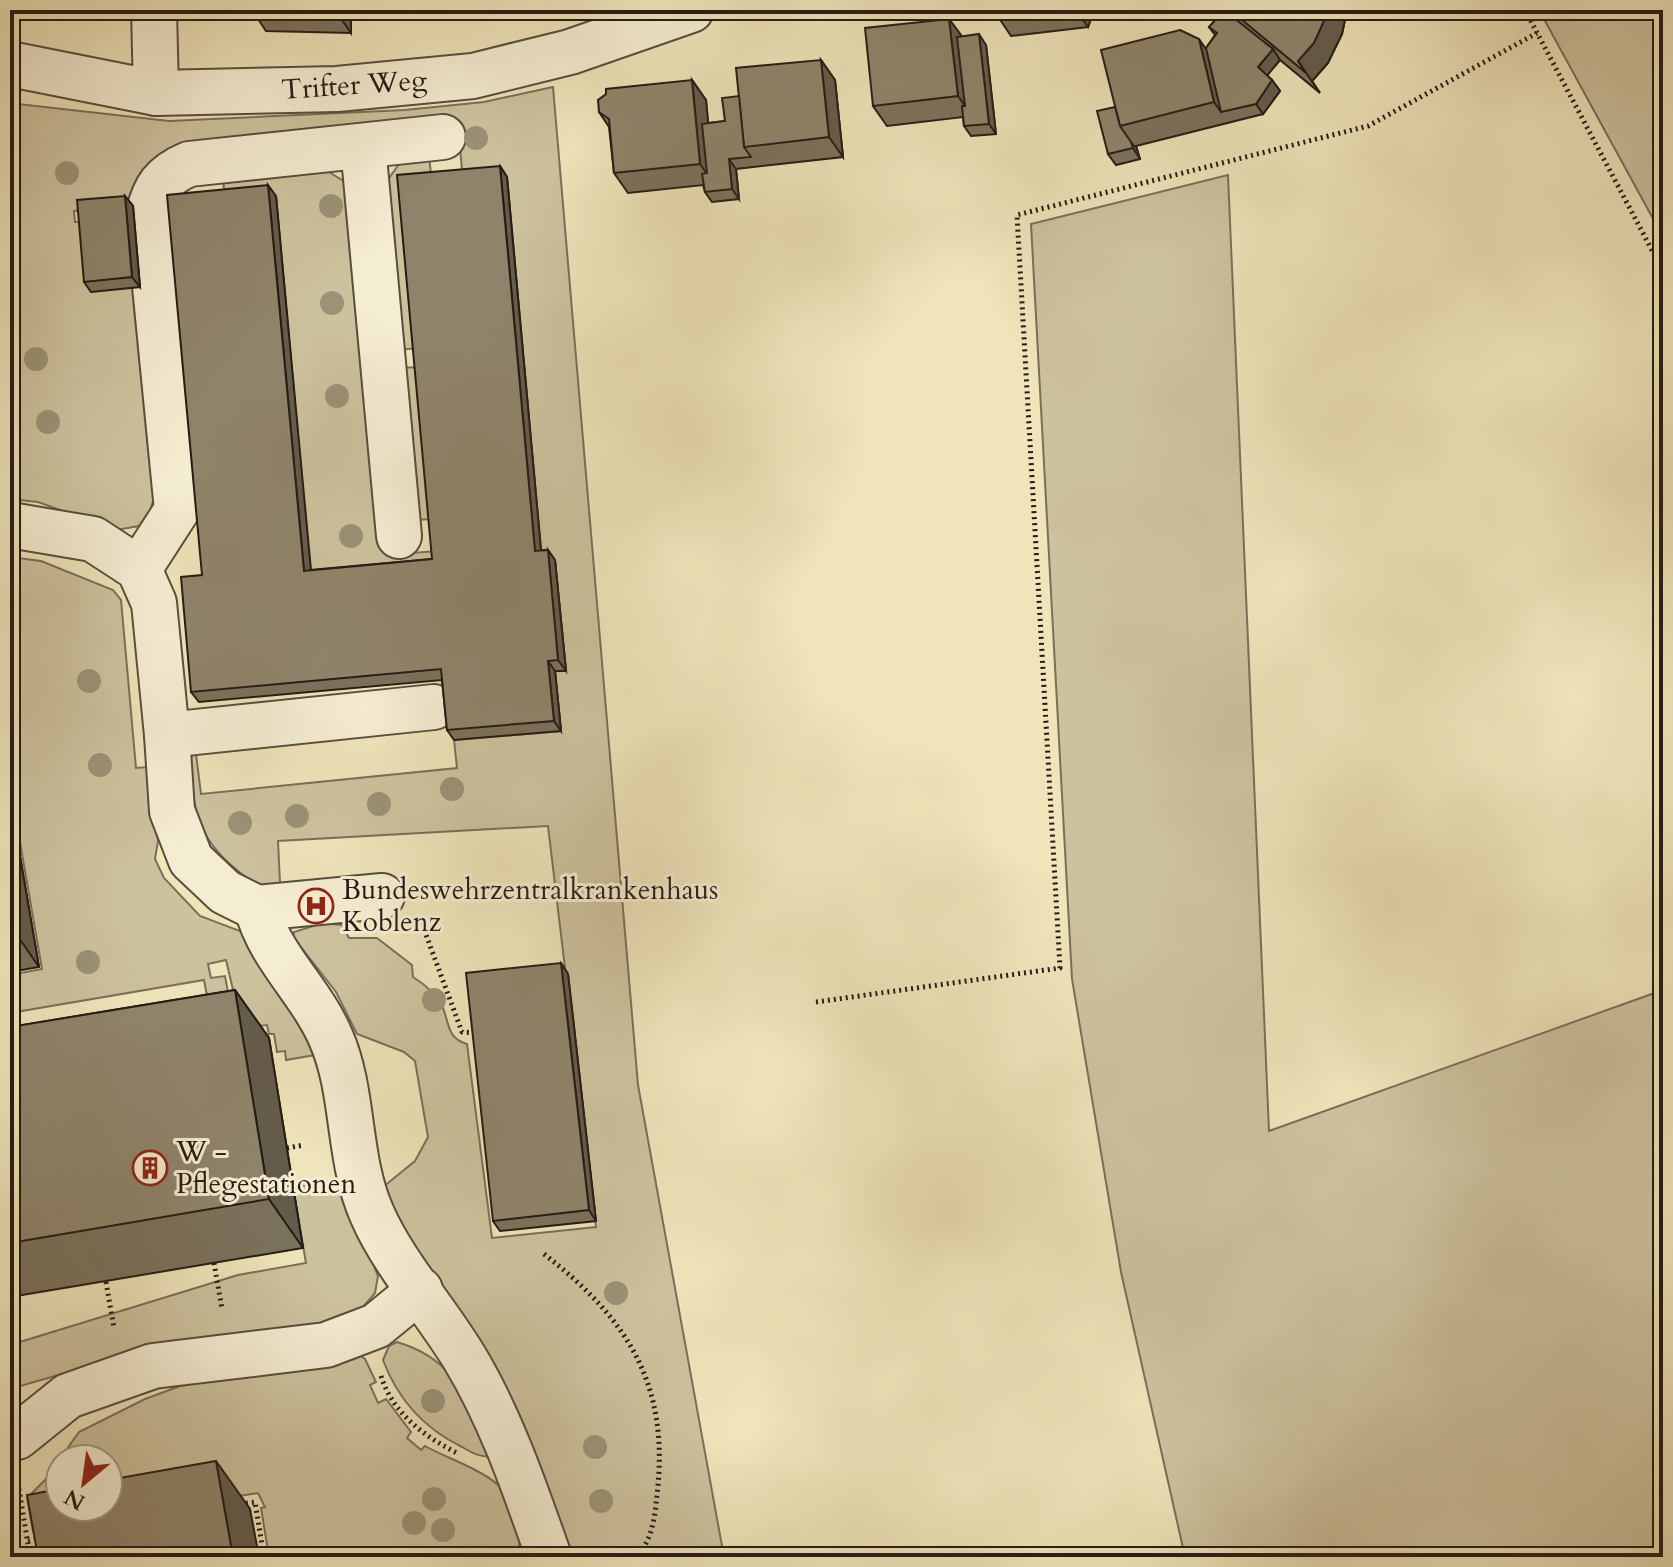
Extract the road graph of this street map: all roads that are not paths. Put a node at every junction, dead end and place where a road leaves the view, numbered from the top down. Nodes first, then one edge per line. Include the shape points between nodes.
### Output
1 (154, 10) edge
2 (691, 10) edge
3 (10, 64) edge
4 (156, 93) junction
5 (443, 137) dead end
6 (363, 146) junction
7 (10, 525) edge
8 (399, 536) dead end
9 (139, 569) junction
10 (434, 707) dead end
11 (167, 735) junction
12 (382, 896) road end
13 (257, 908) junction
14 (420, 1290) junction
15 (17, 1437) dead end
16 (549, 1557) edge

1 - 4 street
2 - 4 street, Trifter Weg via 570,52 473,76 337,89
3 - 4 street, Trifter Weg
5 - 6 street
6 - 8 street
6 - 9 street via 189,164 169,173 153,192 148,215 177,510
7 - 9 street via 93,539
9 - 11 street via 154,603
10 - 11 street
11 - 13 street via 172,811 191,860 225,892
12 - 13 street
13 - 14 street via 263,933 318,1008 340,1057 358,1172 372,1215
14 - 15 street via 376,1326 326,1345 153,1366 68,1396
14 - 16 street via 465,1359 522,1482

